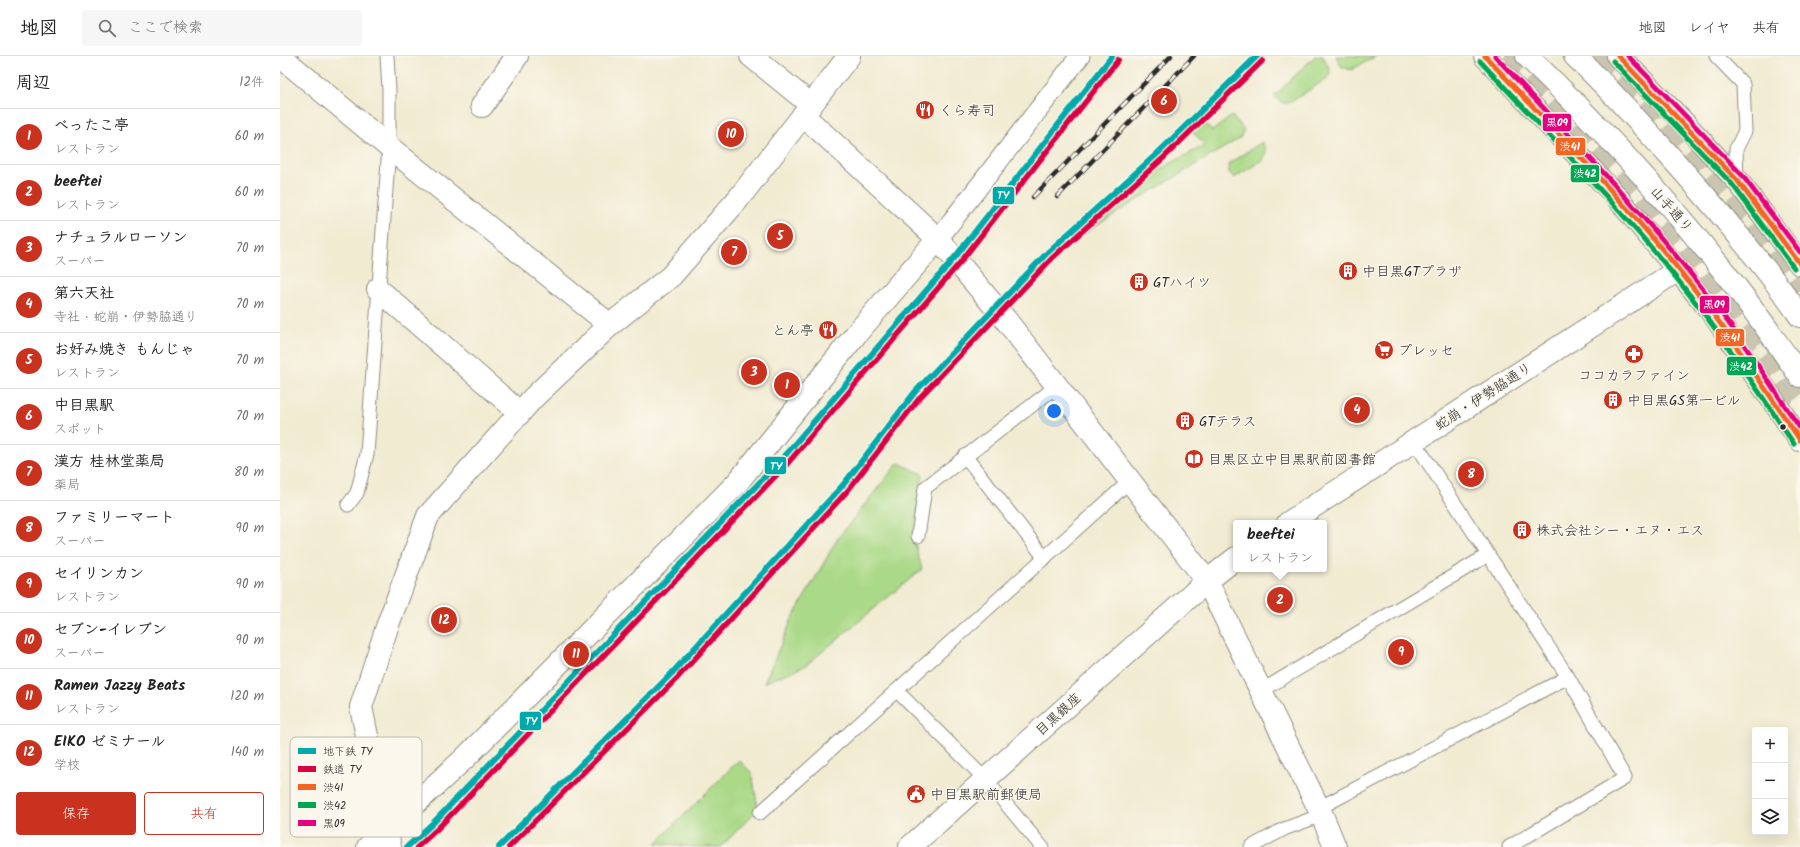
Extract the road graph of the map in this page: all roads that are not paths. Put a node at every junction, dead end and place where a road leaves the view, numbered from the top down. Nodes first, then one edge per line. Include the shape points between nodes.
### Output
1 (280, 56) edge
2 (387, 56) edge
3 (516, 56) edge
4 (751, 56) edge
5 (849, 56) edge
6 (1080, 56) edge
7 (1486, 56) edge
8 (1527, 56) edge
9 (1575, 56) edge
10 (1618, 56) edge
11 (1716, 56) edge
12 (482, 106) dead end
13 (807, 110) junction
14 (389, 146) junction
15 (1737, 180) junction
16 (938, 239) junction
17 (1800, 264) edge
18 (1678, 270) junction
19 (378, 290) junction
20 (1800, 316) edge
21 (610, 325) junction
22 (1800, 376) edge
23 (1056, 386) junction
24 (520, 413) junction
25 (1800, 440) edge
26 (1414, 441) junction
27 (965, 456) junction
28 (1130, 481) junction
29 (348, 505) dead end
30 (1293, 520) edge
31 (918, 536) dead end
32 (1488, 555) junction
33 (1045, 558) junction
34 (1233, 560) edge
35 (1207, 581) junction
36 (1568, 677) junction
37 (897, 691) junction
38 (1261, 691) junction
39 (367, 737) edge
40 (985, 779) junction
41 (422, 803) edge
42 (1320, 812) junction
43 (760, 813) dead end
44 (388, 838) edge
45 (368, 847) edge
46 (910, 847) edge
47 (1042, 847) edge
48 (1252, 847) edge
49 (1336, 847) edge
50 (1509, 847) edge

1 - 14 street
2 - 14 lane
3 - 12 street
4 - 13 street
5 - 13 street
6 - 16 street
7 - 18 street via 1615,195
8 - 22 street, 山手通り via 1592,120 1663,198 1730,279
9 - 20 street via 1693,182 1762,265
10 - 15 street
11 - 15 lane via 1743,84 1745,131 1736,148
13 - 16 street
13 - 21 street via 739,198 671,276
14 - 19 lane
14 - 21 street
15 - 17 street
16 - 23 street via 1006,320
16 - 41 street via 857,333 737,483
18 - 25 street via 1714,315
18 - 26 street, 蛇崩・伊勢脇通り
19 - 24 street
19 - 29 lane via 367,454 357,493
21 - 24 street
23 - 27 lane
23 - 28 street
24 - 39 street via 428,516 386,627 361,707
26 - 30 street, 蛇崩・伊勢脇通り
26 - 32 lane
27 - 31 lane via 925,488
27 - 33 lane
28 - 33 lane
28 - 35 street
32 - 36 lane
32 - 38 lane
33 - 37 lane
34 - 35 street
35 - 38 street
35 - 40 street, 目黒銀座
36 - 42 lane
36 - 50 lane via 1625,778
37 - 40 lane
37 - 43 lane
38 - 42 street
40 - 46 street, 目黒銀座
40 - 47 lane
42 - 48 lane
42 - 49 street
44 - 45 street

